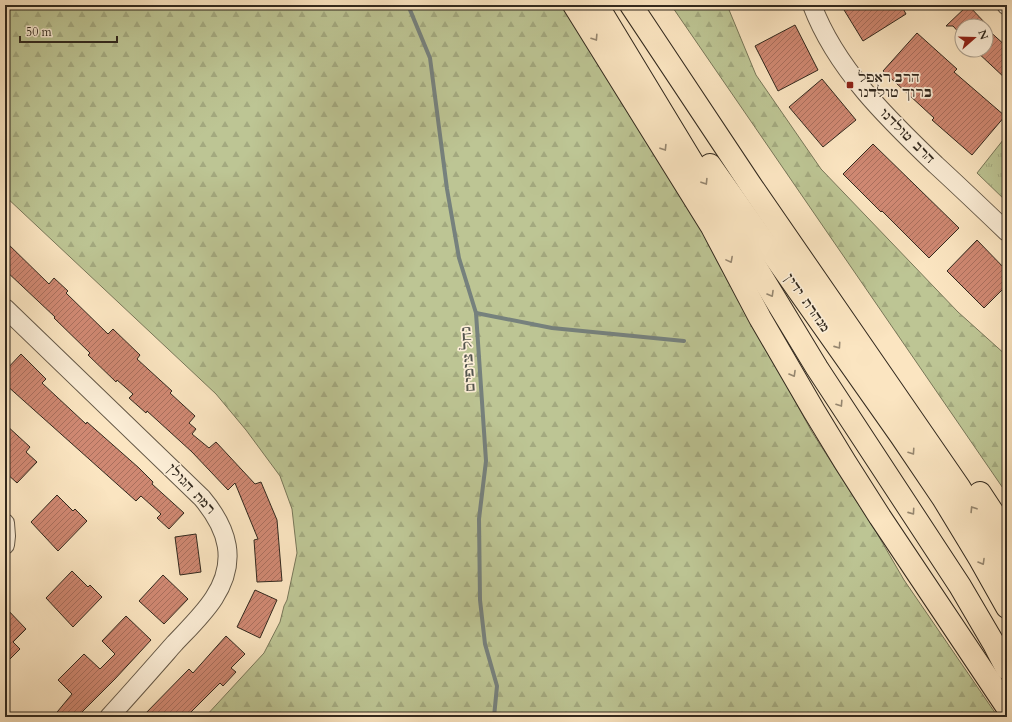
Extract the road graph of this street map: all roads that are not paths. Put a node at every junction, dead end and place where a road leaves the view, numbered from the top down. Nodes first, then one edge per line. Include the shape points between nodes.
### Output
1 (574, 5) edge
2 (598, 5) edge
3 (631, 5) edge
4 (636, 5) edge
5 (812, 5) edge
6 (1007, 232) edge
7 (5, 308) edge
8 (5, 523) edge
9 (1007, 534) edge
10 (5, 545) edge
11 (1007, 566) edge
12 (1007, 607) edge
13 (1007, 669) edge
14 (1007, 708) edge
15 (109, 717) edge

1 -> 14 highway via 712,227 760,318 841,456
2 -> 12 highway, מנהרת ידין via 909,448 951,511
2 -> 13 highway via 813,362 960,586
11 -> 3 highway, מנהרת ידין via 951,475 750,184
4 - 9 highway via 773,194
5 - 6 street, הרב טולדנו via 839,56 876,105
7 - 15 street, רמת הגולן via 202,498 218,519 224,534 228,558 215,598
8 - 10 street

